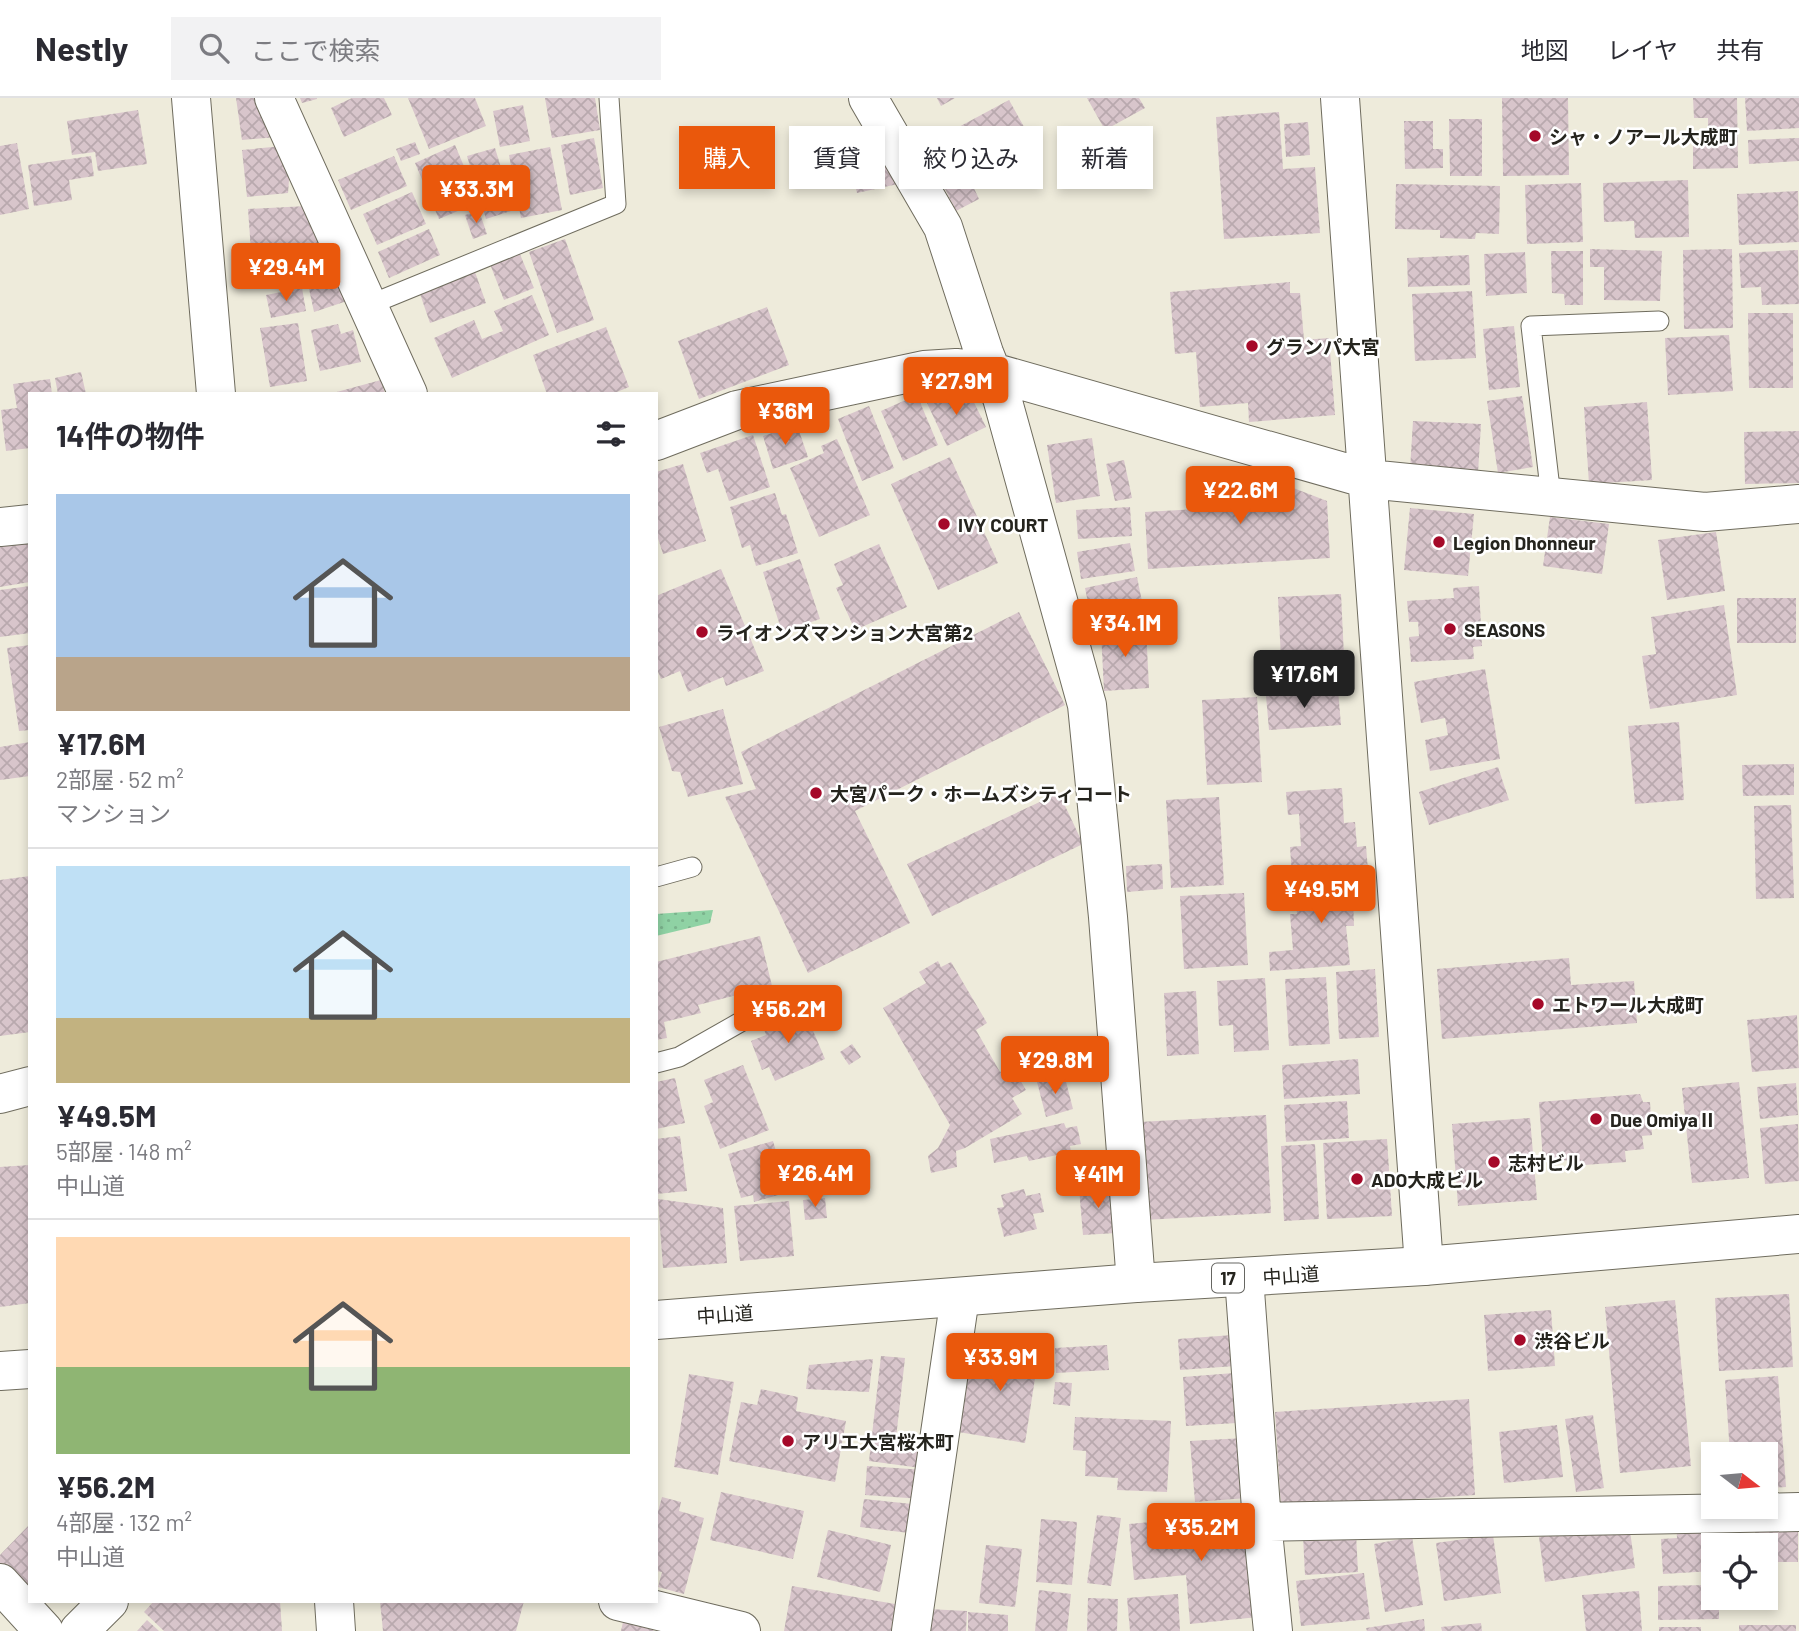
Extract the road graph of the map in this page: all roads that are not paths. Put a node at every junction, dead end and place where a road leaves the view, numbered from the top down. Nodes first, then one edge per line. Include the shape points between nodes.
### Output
1 (191, 98) edge
2 (274, 98) edge
3 (609, 98) edge
4 (868, 98) edge
5 (1340, 98) edge
6 (369, 304) junction
7 (1659, 321) dead end
8 (992, 372) junction
9 (216, 392) edge
10 (407, 392) edge
11 (658, 440) edge
12 (1368, 479) junction
13 (1551, 497) junction
14 (1799, 504) edge
15 (28, 524) edge
16 (0, 527) edge
17 (692, 867) dead end
18 (658, 876) edge
19 (744, 1020) dead end
20 (658, 1062) edge
21 (28, 1087) edge
22 (0, 1094) edge
23 (1799, 1234) edge
24 (1424, 1266) junction
25 (1244, 1278) junction
26 (1136, 1283) junction
27 (960, 1297) junction
28 (658, 1320) edge
29 (28, 1369) edge
30 (0, 1371) edge
31 (1799, 1512) edge
32 (1262, 1522) junction
33 (0, 1583) edge
34 (107, 1603) edge
35 (334, 1603) edge
36 (626, 1603) edge
37 (44, 1631) edge
38 (79, 1631) edge
39 (336, 1631) edge
40 (741, 1631) edge
41 (911, 1631) edge
42 (1273, 1631) edge

1 - 9 main road
2 - 6 main road
3 - 6 lane via 616,204
4 - 8 main road via 943,227
5 - 12 main road
6 - 10 main road
7 - 13 lane via 1531,326
8 - 11 main road via 924,370 737,410
8 - 12 main road
8 - 26 main road via 1087,705
12 - 13 main road
12 - 24 main road
13 - 14 main road via 1705,512
15 - 16 main road
17 - 18 lane
19 - 20 lane via 679,1056
21 - 22 main road
23 - 24 main road, 中山道 / 17
24 - 25 main road, 中山道 / 17
25 - 26 main road, 中山道 / 17
25 - 32 main road
26 - 27 main road, 中山道 / 17
27 - 28 main road, 中山道 / 17
27 - 41 main road
29 - 30 main road
31 - 32 main road
32 - 42 main road
33 - 37 main road
34 - 38 main road
35 - 39 main road
36 - 40 main road

